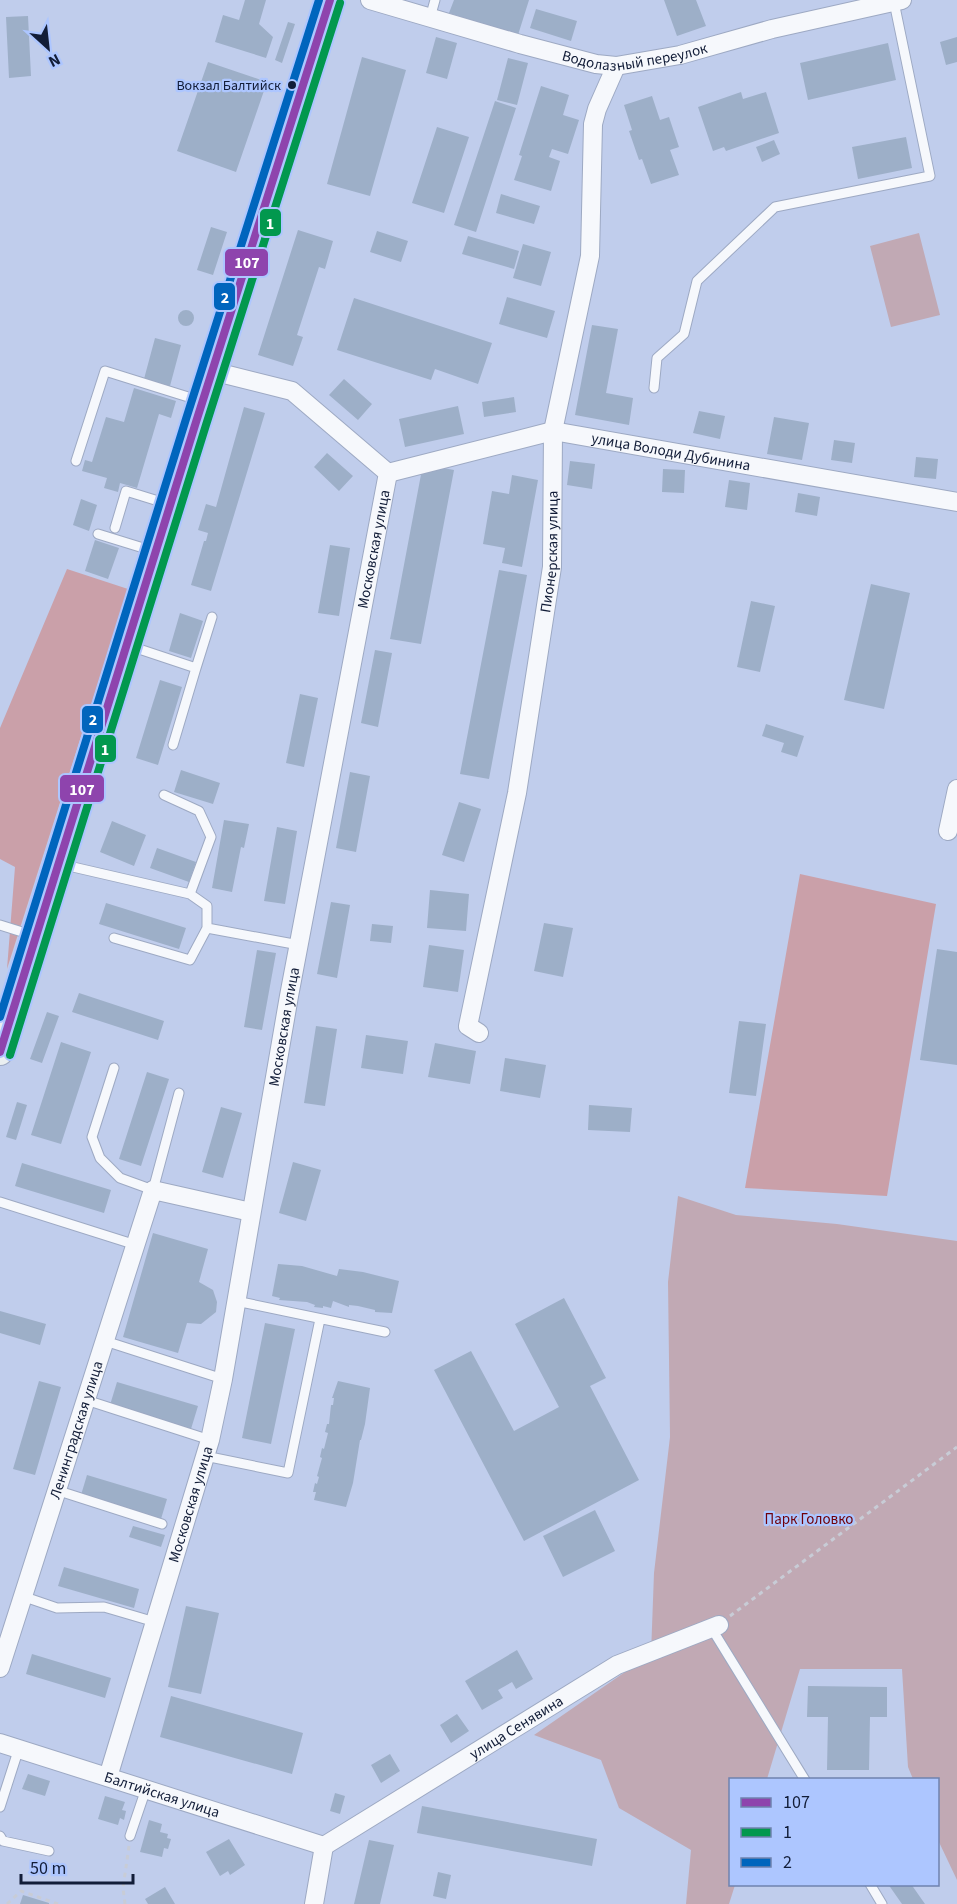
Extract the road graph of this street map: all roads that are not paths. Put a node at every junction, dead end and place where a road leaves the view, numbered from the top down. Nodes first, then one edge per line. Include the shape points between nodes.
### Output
1 (330, 0) edge
2 (370, 0) edge
3 (898, 1) edge
4 (432, 9) edge
5 (616, 66) junction
6 (212, 371) junction
7 (654, 388) dead end
8 (202, 402) junction
9 (553, 432) junction
10 (76, 461) dead end
11 (388, 473) junction
12 (957, 502) edge
13 (171, 505) junction
14 (115, 528) dead end
15 (98, 534) dead end
16 (156, 552) junction
17 (212, 617) dead end
18 (128, 645) junction
19 (196, 668) junction
20 (173, 745) dead end
21 (957, 789) edge
22 (164, 795) dead end
23 (948, 831) dead end
24 (60, 864) junction
25 (190, 894) junction
26 (0, 925) edge
27 (207, 928) junction
28 (36, 936) junction
29 (114, 938) dead end
30 (299, 945) junction
31 (479, 1033) dead end
32 (0, 1049) edge
33 (114, 1068) dead end
34 (179, 1093) dead end
35 (153, 1190) junction
36 (0, 1202) edge
37 (251, 1212) junction
38 (136, 1245) junction
39 (236, 1301) junction
40 (320, 1319) junction
41 (385, 1332) dead end
42 (105, 1341) junction
43 (223, 1378) junction
44 (86, 1400) junction
45 (208, 1448) junction
46 (56, 1490) junction
47 (162, 1524) dead end
48 (22, 1596) junction
49 (156, 1622) junction
50 (715, 1627) joint
51 (0, 1668) edge
52 (0, 1743) edge
53 (19, 1748) junction
54 (108, 1777) junction
55 (804, 1778) edge
56 (146, 1789) junction
57 (0, 1807) edge
58 (130, 1836) road end
59 (2, 1839) edge
60 (324, 1846) junction
61 (49, 1851) dead end
62 (0, 1852) edge
63 (871, 1886) edge
64 (314, 1904) edge
65 (882, 1904) edge

1 - 6 main road
2 - 4 street, Водолазный переулок
3 - 5 street, Водолазный переулок via 772,29 680,55
3 - 7 lane via 930,176 775,207 697,281 684,334 657,358
4 - 5 street, Водолазный переулок via 585,62
5 - 9 street, Пионерская улица via 593,124 590,256
6 - 8 main road
6 - 11 street, Московская улица via 292,392
8 - 10 lane via 105,371
8 - 13 main road
9 - 11 street, улица Володи Дубинина
9 - 12 street, улица Володи Дубинина
9 - 31 street, Пионерская улица via 552,567 517,793 468,1026
11 - 30 street, Московская улица
13 - 14 lane via 126,491
13 - 16 main road
15 - 16 lane
16 - 18 main road
17 - 19 lane
18 - 19 lane
18 - 24 main road
19 - 20 lane
21 - 23 street
22 - 25 lane via 199,811 211,837
24 - 25 lane
24 - 28 main road
25 - 27 lane via 207,906
26 - 28 lane
27 - 29 lane via 190,960
27 - 30 lane
28 - 32 main road
30 - 37 street, Московская улица
33 - 35 lane via 92,1137 100,1158 120,1178
34 - 35 lane
35 - 37 street
35 - 38 street, Ленинградская улица
36 - 38 lane
37 - 39 street, Московская улица
38 - 42 street, Ленинградская улица
39 - 40 lane
39 - 43 street, Московская улица
40 - 41 lane
40 - 45 lane via 288,1473
42 - 43 lane
42 - 44 street, Ленинградская улица
43 - 45 street, Московская улица
44 - 45 lane
44 - 46 street, Ленинградская улица
45 - 49 street, Московская улица
46 - 47 lane
46 - 48 street, Ленинградская улица
48 - 49 lane via 57,1608 104,1607
48 - 51 street, Ленинградская улица
49 - 54 street, Московская улица
50 - 55 lane
50 - 60 street, улица Сенявина via 617,1665
52 - 53 street, Балтийская улица
53 - 54 street, Балтийская улица
53 - 57 lane
54 - 56 street, Балтийская улица
56 - 58 lane
56 - 60 street, Балтийская улица
59 - 61 lane
59 - 62 lane
60 - 64 street
63 - 65 lane

